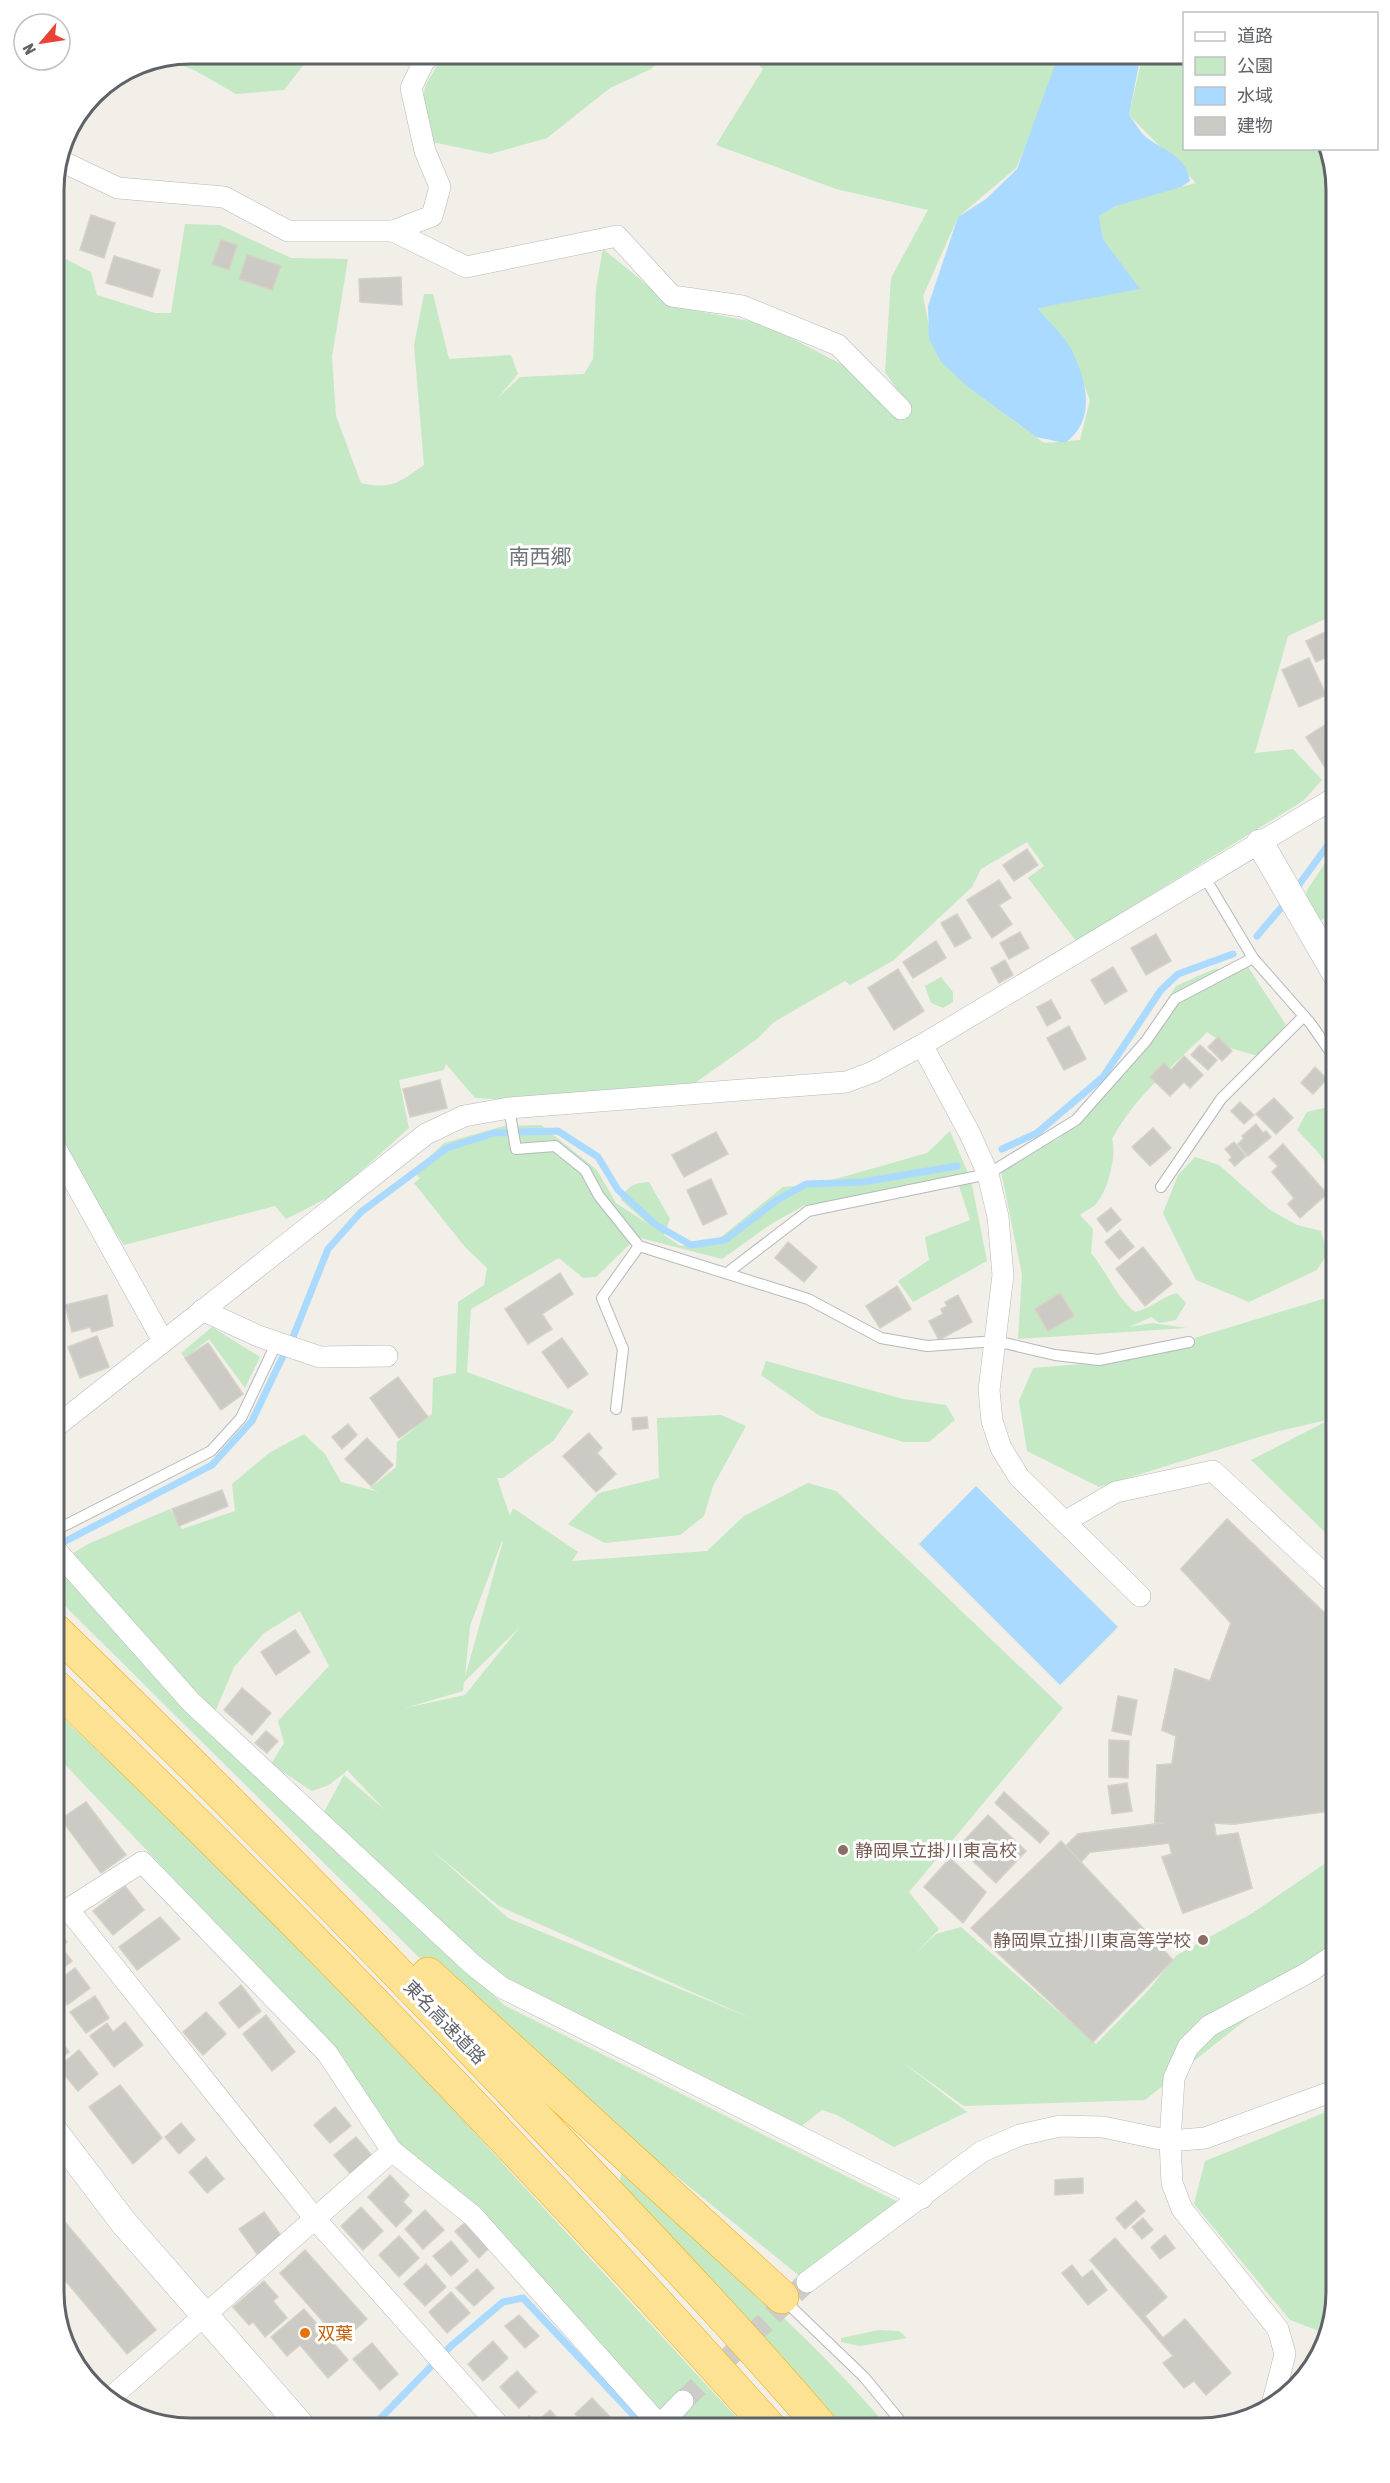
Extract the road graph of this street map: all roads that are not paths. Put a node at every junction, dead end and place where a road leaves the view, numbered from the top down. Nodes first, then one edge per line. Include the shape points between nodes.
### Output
1 (422, 65) edge
2 (67, 164) edge
3 (393, 231) junction
4 (901, 408) dead end
5 (1325, 804) edge
6 (1260, 843) junction
7 (1204, 876) junction
8 (1325, 955) edge
9 (1253, 958) junction
10 (1304, 1016) junction
11 (922, 1045) junction
12 (1325, 1045) edge
13 (509, 1108) junction
14 (65, 1164) edge
15 (988, 1174) junction
16 (1161, 1187) dead end
17 (639, 1246) junction
18 (727, 1273) junction
19 (202, 1310) junction
20 (163, 1341) junction
21 (996, 1341) junction
22 (277, 1342) junction
23 (1190, 1342) dead end
24 (387, 1356) dead end
25 (616, 1409) dead end
26 (64, 1420) edge
27 (1066, 1521) junction
28 (64, 1527) edge
29 (64, 1560) edge
30 (1325, 1575) edge
31 (1140, 1596) dead end
32 (64, 1639) edge
33 (64, 1695) edge
34 (173, 1744) junction
35 (64, 1912) edge
36 (64, 1918) edge
37 (1325, 1961) edge
38 (1325, 2094) edge
39 (1170, 2141) junction
40 (64, 2144) edge
41 (392, 2151) junction
42 (922, 2198) junction
43 (316, 2220) junction
44 (794, 2290) junction
45 (205, 2318) junction
46 (116, 2393) edge
47 (1275, 2393) edge
48 (683, 2401) tunnel mouth
49 (294, 2418) edge
50 (492, 2418) edge
51 (651, 2418) edge
52 (669, 2418) edge
53 (761, 2418) edge
54 (813, 2418) edge
55 (898, 2418) edge

1 - 3 street via 411,88 424,151 440,187 432,216
2 - 3 street via 118,188 224,197 288,231
3 - 4 street via 466,267 617,236 672,296 742,306 838,345
5 - 6 street
6 - 7 street
6 - 8 street
7 - 9 lane
7 - 11 street
9 - 10 lane
9 - 15 lane via 1175,999 1146,1041 1077,1120
10 - 12 lane
10 - 16 lane via 1221,1099
11 - 13 street via 846,1082
11 - 15 street
13 - 17 lane via 516,1149 555,1146 585,1170 599,1196
13 - 19 street via 464,1116 426,1134
14 - 20 street
15 - 18 lane via 808,1211
15 - 21 street via 998,1217 1003,1275
17 - 18 lane
17 - 25 lane via 602,1298 623,1349
18 - 21 lane via 808,1299 881,1338 927,1346
19 - 20 street
19 - 22 street
20 - 26 street
21 - 23 lane via 1055,1355 1099,1360
21 - 27 street via 989,1390 992,1421 1001,1448 1019,1477
22 - 24 street via 320,1357
22 - 28 lane via 241,1418 211,1451
27 - 30 street via 1116,1492 1213,1471
27 - 31 street
29 - 42 street via 191,1702 501,1988
32 - 34 highway, 東名高速道路
33 - 53 highway, 東名高速道路 via 469,2101 571,2207
34 - 44 highway
34 - 54 highway, 東名高速道路 via 442,2017 633,2219
35 - 41 street via 142,1862 327,2053
36 - 43 street
37 - 39 street via 1209,2025 1188,2047 1174,2078
38 - 39 street via 1205,2138
39 - 42 street via 1103,2127 1060,2126 1020,2135 981,2152
39 - 47 street via 1172,2183 1182,2209 1278,2329 1285,2354
40 - 45 street via 124,2223
41 - 43 street
41 - 51 street via 473,2216
42 - 44 street
43 - 45 street
43 - 50 street
44 - 55 lane
45 - 46 street
45 - 49 street
48 - 52 street

